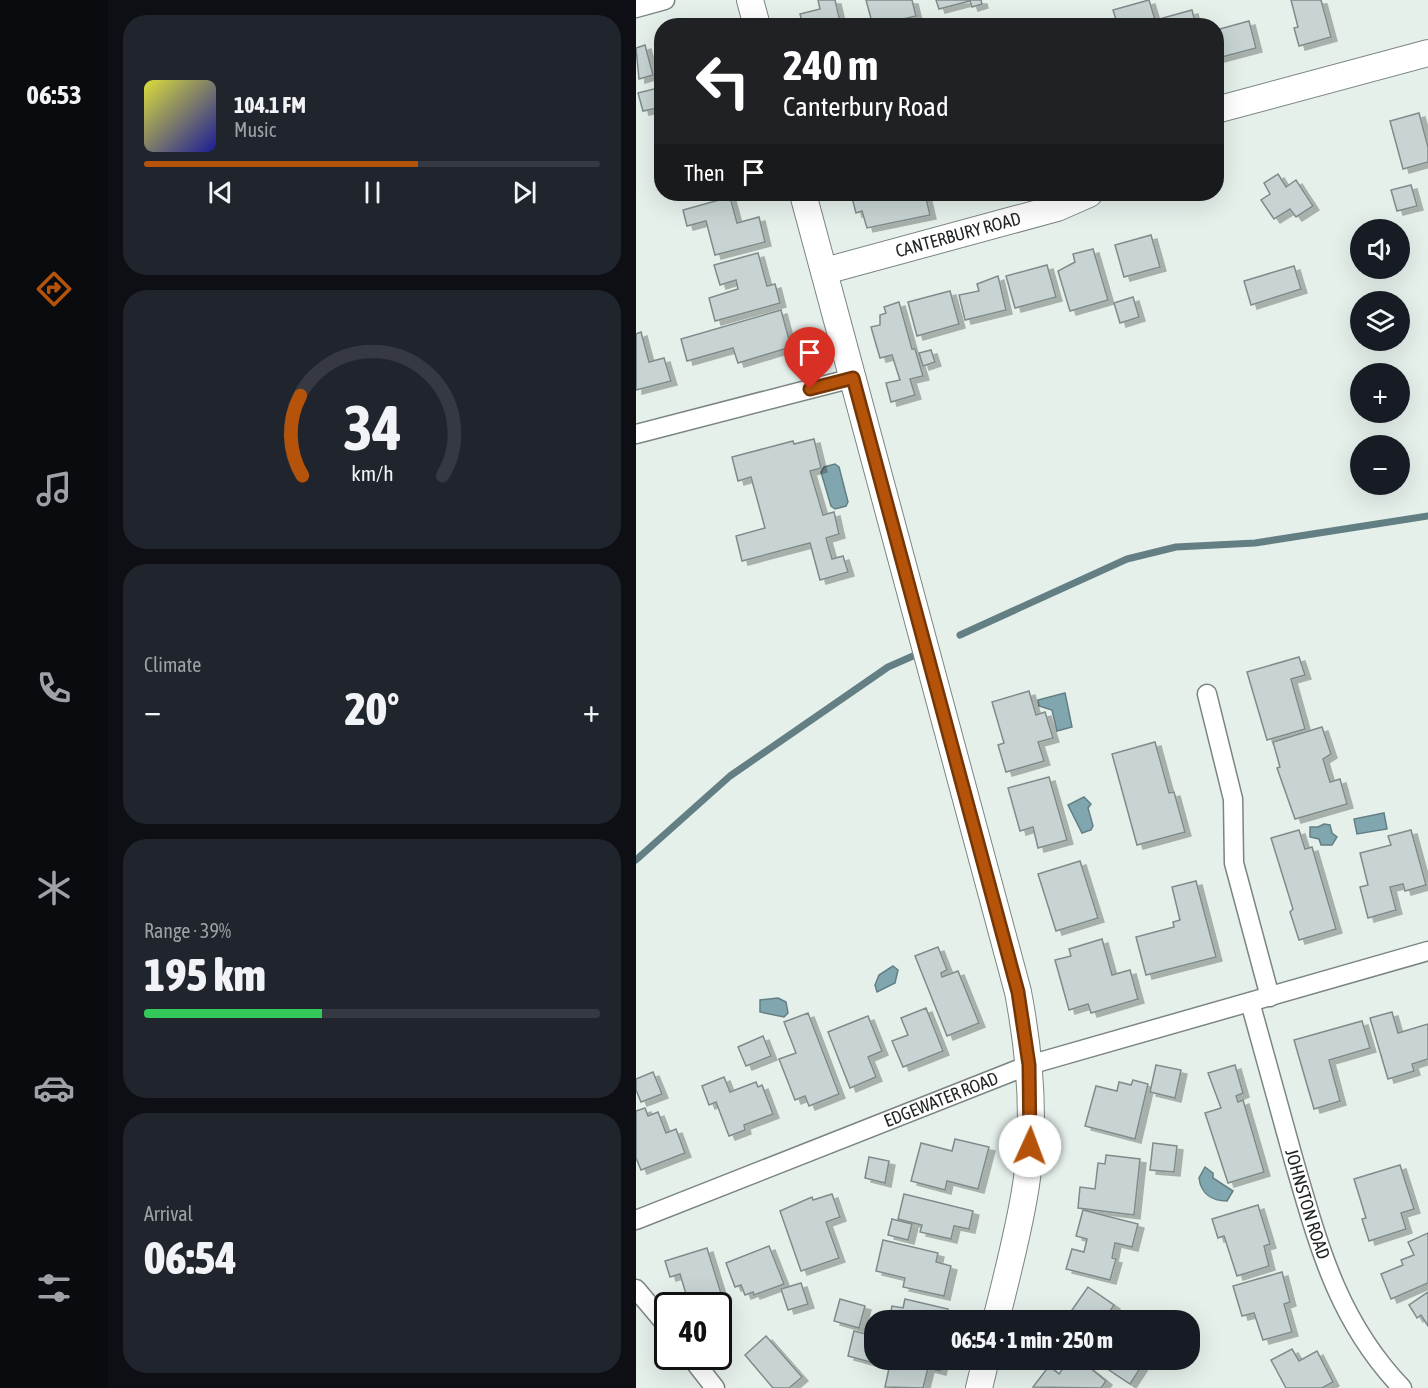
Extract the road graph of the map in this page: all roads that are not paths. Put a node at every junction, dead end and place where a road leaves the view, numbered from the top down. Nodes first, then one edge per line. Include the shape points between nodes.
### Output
1 (665, 0) edge
2 (750, 0) edge
3 (636, 8) edge
4 (755, 18) edge
5 (1428, 53) edge
6 (1224, 108) edge
7 (805, 201) edge
8 (1073, 201) edge
9 (825, 271) junction
10 (853, 378) junction
11 (636, 434) edge
12 (1207, 694) dead end
13 (1428, 951) edge
14 (1270, 997) junction
15 (1250, 1002) junction
16 (1029, 1065) junction
17 (636, 1220) edge
18 (636, 1289) edge
19 (654, 1310) edge
20 (998, 1310) edge
21 (701, 1370) edge
22 (983, 1370) edge
23 (715, 1388) edge
24 (979, 1388) edge
25 (1402, 1388) edge

1 - 3 street
2 - 4 street
5 - 6 street
7 - 9 street
8 - 9 street, CANTERBURY ROAD
9 - 10 street
10 - 11 street
10 - 16 street via 1018,992
12 - 14 street via 1233,799 1234,863
13 - 14 street, EDGEWATER ROAD
14 - 15 street, EDGEWATER ROAD
15 - 16 street, EDGEWATER ROAD
15 - 25 street, JOHNSTON ROAD via 1315,1235 1334,1289 1369,1348
16 - 17 street, EDGEWATER ROAD
16 - 20 street via 1032,1128 1027,1182
18 - 19 street
21 - 23 street
22 - 24 street

